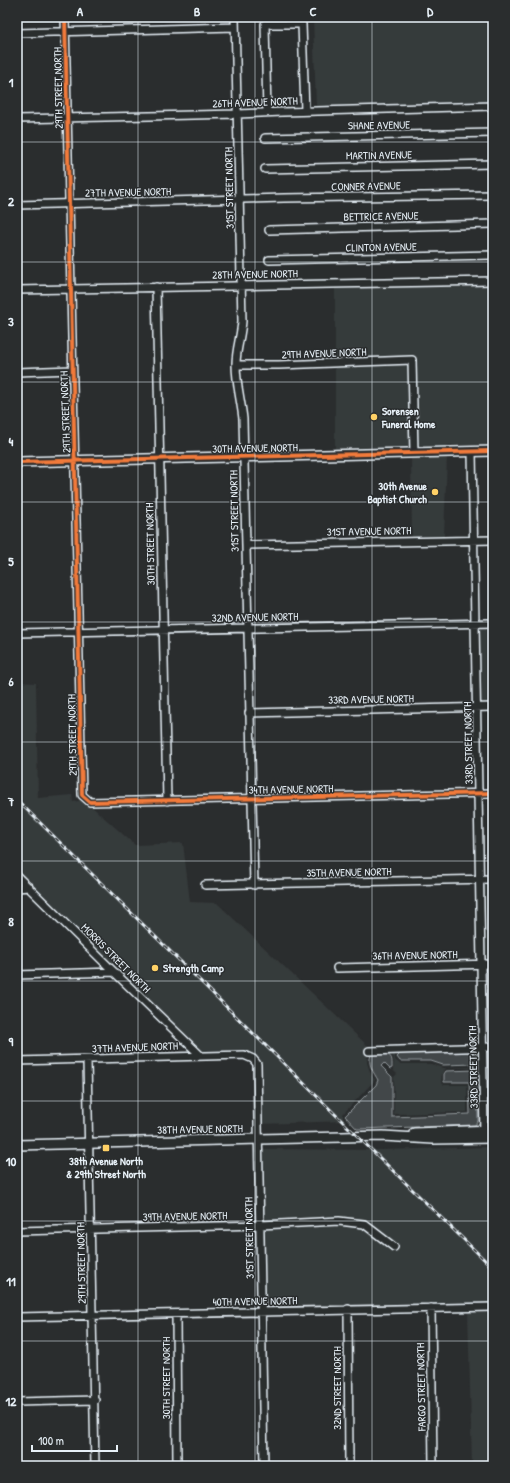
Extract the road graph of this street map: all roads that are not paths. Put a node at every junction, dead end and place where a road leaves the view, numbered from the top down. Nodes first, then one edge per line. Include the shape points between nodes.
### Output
1 (65, 17) edge
2 (235, 17) edge
3 (235, 27) junction
4 (66, 32) junction
5 (17, 33) edge
6 (493, 106) edge
7 (305, 111) junction
8 (267, 112) junction
9 (238, 114) junction
10 (67, 118) junction
11 (17, 119) edge
12 (493, 133) edge
13 (265, 138) dead end
14 (493, 164) edge
15 (265, 169) dead end
16 (493, 194) edge
17 (240, 200) junction
18 (70, 204) junction
19 (17, 205) edge
20 (493, 224) edge
21 (268, 230) dead end
22 (493, 255) edge
23 (270, 260) dead end
24 (493, 281) edge
25 (241, 285) junction
26 (156, 287) junction
27 (71, 289) junction
28 (17, 290) edge
29 (236, 365) junction
30 (72, 370) junction
31 (17, 372) edge
32 (493, 451) edge
33 (472, 452) junction
34 (414, 453) junction
35 (244, 457) junction
36 (159, 459) junction
37 (75, 461) junction
38 (17, 462) edge
39 (473, 540) junction
40 (493, 540) edge
41 (246, 545) junction
42 (493, 623) edge
43 (475, 624) junction
44 (248, 628) junction
45 (163, 630) junction
46 (79, 632) junction
47 (17, 633) edge
48 (493, 707) edge
49 (476, 708) junction
50 (249, 713) junction
51 (493, 793) edge
52 (478, 794) junction
53 (252, 798) junction
54 (167, 801) junction
55 (90, 802) joint
56 (17, 876) edge
57 (493, 879) edge
58 (479, 880) junction
59 (205, 885) dead end
60 (254, 885) junction
61 (29, 887) junction
62 (17, 888) edge
63 (481, 964) junction
64 (493, 964) edge
65 (336, 968) dead end
66 (114, 972) junction
67 (17, 975) edge
68 (482, 1047) junction
69 (493, 1047) edge
70 (368, 1051) dead end
71 (200, 1055) junction
72 (254, 1059) joint
73 (87, 1060) junction
74 (17, 1061) edge
75 (488, 1134) edge
76 (258, 1140) junction
77 (89, 1143) junction
78 (17, 1145) edge
79 (261, 1225) junction
80 (91, 1229) junction
81 (17, 1231) edge
82 (394, 1247) dead end
83 (493, 1307) edge
84 (431, 1308) junction
85 (348, 1309) junction
86 (261, 1312) junction
87 (176, 1314) junction
88 (93, 1316) junction
89 (17, 1317) edge
90 (95, 1400) junction
91 (17, 1402) edge
92 (95, 1466) edge
93 (177, 1466) edge
94 (264, 1466) edge
95 (349, 1466) edge
96 (433, 1466) edge

1 - 4 street, 29TH STREET NORTH
2 - 3 street, 31ST STREET NORTH
3 - 4 street
3 - 9 street, 31ST STREET NORTH
4 - 5 street
4 - 10 street, 29TH STREET NORTH
6 - 7 street, 26TH AVENUE NORTH
7 - 8 street, 26TH AVENUE NORTH
7 - 8 street via 302,24 265,24
8 - 9 street, 26TH AVENUE NORTH
9 - 10 street, 26TH AVENUE NORTH
9 - 17 street, 31ST STREET NORTH
10 - 11 street, 26TH AVENUE NORTH
10 - 18 street, 29TH STREET NORTH
12 - 13 street, SHANE AVENUE
14 - 15 street, MARTIN AVENUE
16 - 17 street, CONNER AVENUE
17 - 18 street, 27TH AVENUE NORTH
17 - 25 street, 31ST STREET NORTH
18 - 19 street, 27TH AVENUE NORTH
18 - 27 street, 29TH STREET NORTH
20 - 21 street, BETTRICE AVENUE
22 - 23 street, CLINTON AVENUE
24 - 25 street, 28TH AVENUE NORTH
25 - 26 street, 28TH AVENUE NORTH
25 - 29 street, 31ST STREET NORTH via 241,338
26 - 27 street, 28TH AVENUE NORTH
26 - 36 street, 30TH STREET NORTH
27 - 28 street, 28TH AVENUE NORTH
27 - 30 street, 29TH STREET NORTH
29 - 34 street, 29TH AVENUE NORTH via 412,360
29 - 35 street, 31ST STREET NORTH via 243,419
30 - 31 street
30 - 37 street, 29TH STREET NORTH
32 - 33 street, 30TH AVENUE NORTH
33 - 34 street, 30TH AVENUE NORTH
33 - 39 street, 33RD STREET NORTH
34 - 35 street, 30TH AVENUE NORTH
35 - 36 street, 30TH AVENUE NORTH
35 - 41 street, 31ST STREET NORTH
36 - 37 street, 30TH AVENUE NORTH
36 - 45 street, 30TH STREET NORTH
37 - 38 street, 30TH AVENUE NORTH
37 - 46 street, 29TH STREET NORTH
39 - 40 street, 31ST AVENUE NORTH
39 - 41 street, 31ST AVENUE NORTH
39 - 43 street, 33RD STREET NORTH
41 - 44 street, 31ST STREET NORTH
42 - 43 street, 32ND AVENUE NORTH
43 - 44 street, 32ND AVENUE NORTH
43 - 49 street, 33RD STREET NORTH
44 - 45 street, 32ND AVENUE NORTH
44 - 50 street, 31ST STREET NORTH
45 - 46 street, 32ND AVENUE NORTH
45 - 54 street, 30TH STREET NORTH
46 - 47 street, 32ND AVENUE NORTH
46 - 55 street, 29TH STREET NORTH via 82,795
48 - 49 street, 33RD AVENUE NORTH
49 - 50 street, 33RD AVENUE NORTH
49 - 52 street, 33RD STREET NORTH
50 - 53 street, 31ST STREET NORTH
51 - 52 street, 34TH AVENUE NORTH
52 - 53 street, 34TH AVENUE NORTH
52 - 58 street, 33RD STREET NORTH
53 - 54 street, 34TH AVENUE NORTH
53 - 60 street, 31ST STREET NORTH
54 - 55 street, 34TH AVENUE NORTH
56 - 61 street, MORRIS STREET NORTH
57 - 58 street, 35TH AVENUE NORTH
58 - 60 street, 35TH AVENUE NORTH
58 - 63 street, 33RD STREET NORTH
59 - 60 street, 35TH AVENUE NORTH
61 - 62 street
61 - 66 street, MORRIS STREET NORTH
63 - 64 street, 36TH AVENUE NORTH
63 - 65 street, 36TH AVENUE NORTH
63 - 68 street, 33RD STREET NORTH
66 - 67 street
66 - 71 street, MORRIS STREET NORTH
68 - 69 street
68 - 70 street
68 - 75 street, 33RD STREET NORTH
71 - 72 street, 37TH AVENUE NORTH via 244,1055
71 - 73 street, 37TH AVENUE NORTH
72 - 76 street, 31ST STREET NORTH via 258,1071
73 - 74 street, 37TH AVENUE NORTH
73 - 77 street, 29TH STREET NORTH
75 - 76 street, 38TH AVENUE NORTH via 433,1140 383,1136
76 - 77 street, 38TH AVENUE NORTH
76 - 79 street, 31ST STREET NORTH
77 - 78 street, 38TH AVENUE NORTH
77 - 80 street, 29TH STREET NORTH
79 - 80 street, 39TH AVENUE NORTH
79 - 82 street, 39TH AVENUE NORTH via 339,1221 364,1224
79 - 86 street, 31ST STREET NORTH
80 - 81 street, 39TH AVENUE NORTH
80 - 88 street, 29TH STREET NORTH
83 - 84 street, 40TH AVENUE NORTH
84 - 85 street, 40TH AVENUE NORTH
84 - 96 street, FARGO STREET NORTH
85 - 86 street, 40TH AVENUE NORTH
85 - 95 street, 32ND STREET NORTH
86 - 87 street, 40TH AVENUE NORTH
86 - 94 street, 31ST STREET NORTH
87 - 88 street, 40TH AVENUE NORTH
87 - 93 street, 30TH STREET NORTH
88 - 89 street, 40TH AVENUE NORTH
88 - 90 street, 29TH STREET NORTH
90 - 91 street
90 - 92 street, 29TH STREET NORTH

